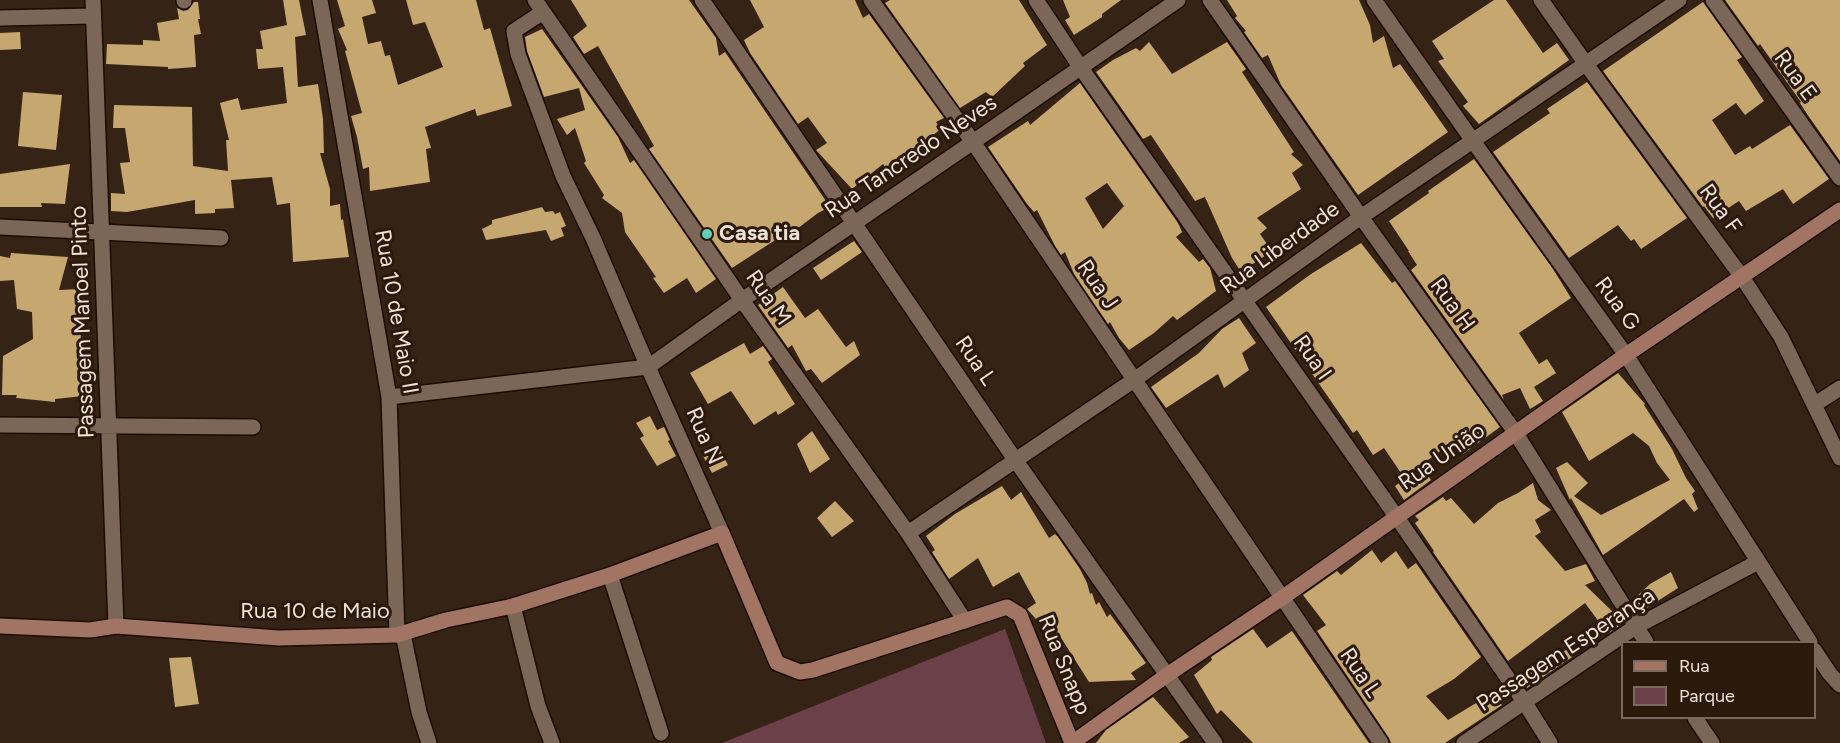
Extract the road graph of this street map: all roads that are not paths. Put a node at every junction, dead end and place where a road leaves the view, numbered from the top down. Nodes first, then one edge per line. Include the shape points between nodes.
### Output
1 (320, 0) edge
2 (702, 0) edge
3 (872, 0) edge
4 (1036, 0) edge
5 (1178, 0) edge
6 (1210, 0) edge
7 (1374, 0) edge
8 (1541, 0) edge
9 (1679, 0) edge
10 (1713, 0) edge
11 (539, 6) edge
12 (93, 8) edge
13 (0, 18) edge
14 (1586, 64) junction
15 (1082, 68) junction
16 (1473, 141) junction
17 (973, 142) junction
18 (1840, 178) edge
19 (1840, 210) edge
20 (1361, 217) junction
21 (854, 224) junction
22 (0, 227) edge
23 (102, 232) junction
24 (221, 238) dead end
25 (1742, 277) junction
26 (742, 300) junction
27 (1245, 301) junction
28 (1626, 355) junction
29 (648, 367) junction
30 (1134, 380) junction
31 (1840, 388) edge
32 (389, 397) junction
33 (1814, 405) junction
34 (0, 425) edge
35 (110, 425) junction
36 (253, 427) dead end
37 (1515, 432) junction
38 (1840, 458) edge
39 (1016, 461) junction
40 (1396, 516) junction
41 (722, 533) junction
42 (908, 533) junction
43 (1758, 562) junction
44 (610, 575) junction
45 (1282, 598) junction
46 (513, 606) junction
47 (1010, 607) joint
48 (964, 621) junction
49 (0, 626) edge
50 (116, 626) junction
51 (1635, 627) junction
52 (400, 634) junction
53 (1645, 641) edge
54 (1809, 641) edge
55 (1816, 652) edge
56 (1167, 675) junction
57 (1840, 685) edge
58 (1525, 703) junction
59 (1696, 719) edge
60 (661, 733) dead end
61 (429, 743) edge
62 (552, 743) edge
63 (1072, 743) edge
64 (1215, 743) edge
65 (1380, 743) edge
66 (1464, 743) edge
67 (1550, 743) edge
68 (1712, 743) edge

1 - 32 street, Rua 10 de Maio II
2 - 21 street, Rua L
3 - 17 street, Rua J
4 - 15 street, Rua I
5 - 15 street, Rua Tancredo Neves
6 - 20 street, Rua H
7 - 16 street, Rua G
8 - 14 street, Rua F
9 - 14 street, Rua Liberdade
10 - 18 street, Rua E
11 - 26 street, Rua M
11 - 29 street, Rua N via 514,31 518,54 562,176
12 - 13 street
12 - 23 street, Passagem Manoel Pinto
14 - 16 street, Rua Liberdade
14 - 25 street, Rua F
15 - 17 street, Rua Tancredo Neves
15 - 27 street, Rua I
16 - 20 street, Rua Liberdade
16 - 28 street, Rua G
17 - 21 street, Rua Tancredo Neves
17 - 30 street, Rua J
19 - 25 main road, Rua União
20 - 27 street, Rua Liberdade
20 - 37 street, Rua H
21 - 26 street, Rua Tancredo Neves
21 - 39 street, Rua L
22 - 23 street
23 - 24 street
23 - 35 street, Passagem Manoel Pinto
25 - 28 main road, Rua União
25 - 33 street, Rua F via 1781,337
26 - 29 street, Rua Tancredo Neves
26 - 42 street, Rua M
27 - 30 street, Rua Liberdade
27 - 40 street, Rua I
28 - 37 main road, Rua União
28 - 43 street, Rua G
29 - 32 street, Rua Tancredo Neves
29 - 41 street, Rua N
30 - 39 street, Rua Liberdade
30 - 45 street, Rua J
31 - 33 street
32 - 52 street, Rua 10 de Maio II
33 - 38 street, Rua F
34 - 35 street
35 - 36 street
35 - 50 street, Passagem Manoel Pinto
37 - 40 main road, Rua União
37 - 51 street, Rua H
39 - 42 street, Rua Liberdade
39 - 56 street, Rua L
40 - 45 main road, Rua União
40 - 58 street, Rua I
41 - 44 main road, Rua 10 de Maio
41 - 48 main road, Rua N via 777,663 800,672
42 - 48 street, Rua M
43 - 51 street, Passagem Esperança
43 - 54 street, Rua G
44 - 46 main road, Rua 10 de Maio
44 - 60 street
45 - 56 main road, Rua União
45 - 65 street, Rua L
46 - 52 main road, Rua 10 de Maio
46 - 62 street via 538,706
47 - 48 main road, Rua N
47 - 63 main road, Rua Snapp via 1020,615
49 - 50 main road, Rua 10 de Maio via 90,630
50 - 52 main road, Rua 10 de Maio via 279,638
51 - 53 street, Rua H
51 - 58 street, Passagem Esperança
52 - 61 street, Rua 10 de Maio II
55 - 57 street
56 - 63 main road, Rua União
56 - 64 street, Rua L
58 - 66 street, Passagem Esperança
58 - 67 street, Rua I
59 - 68 street

